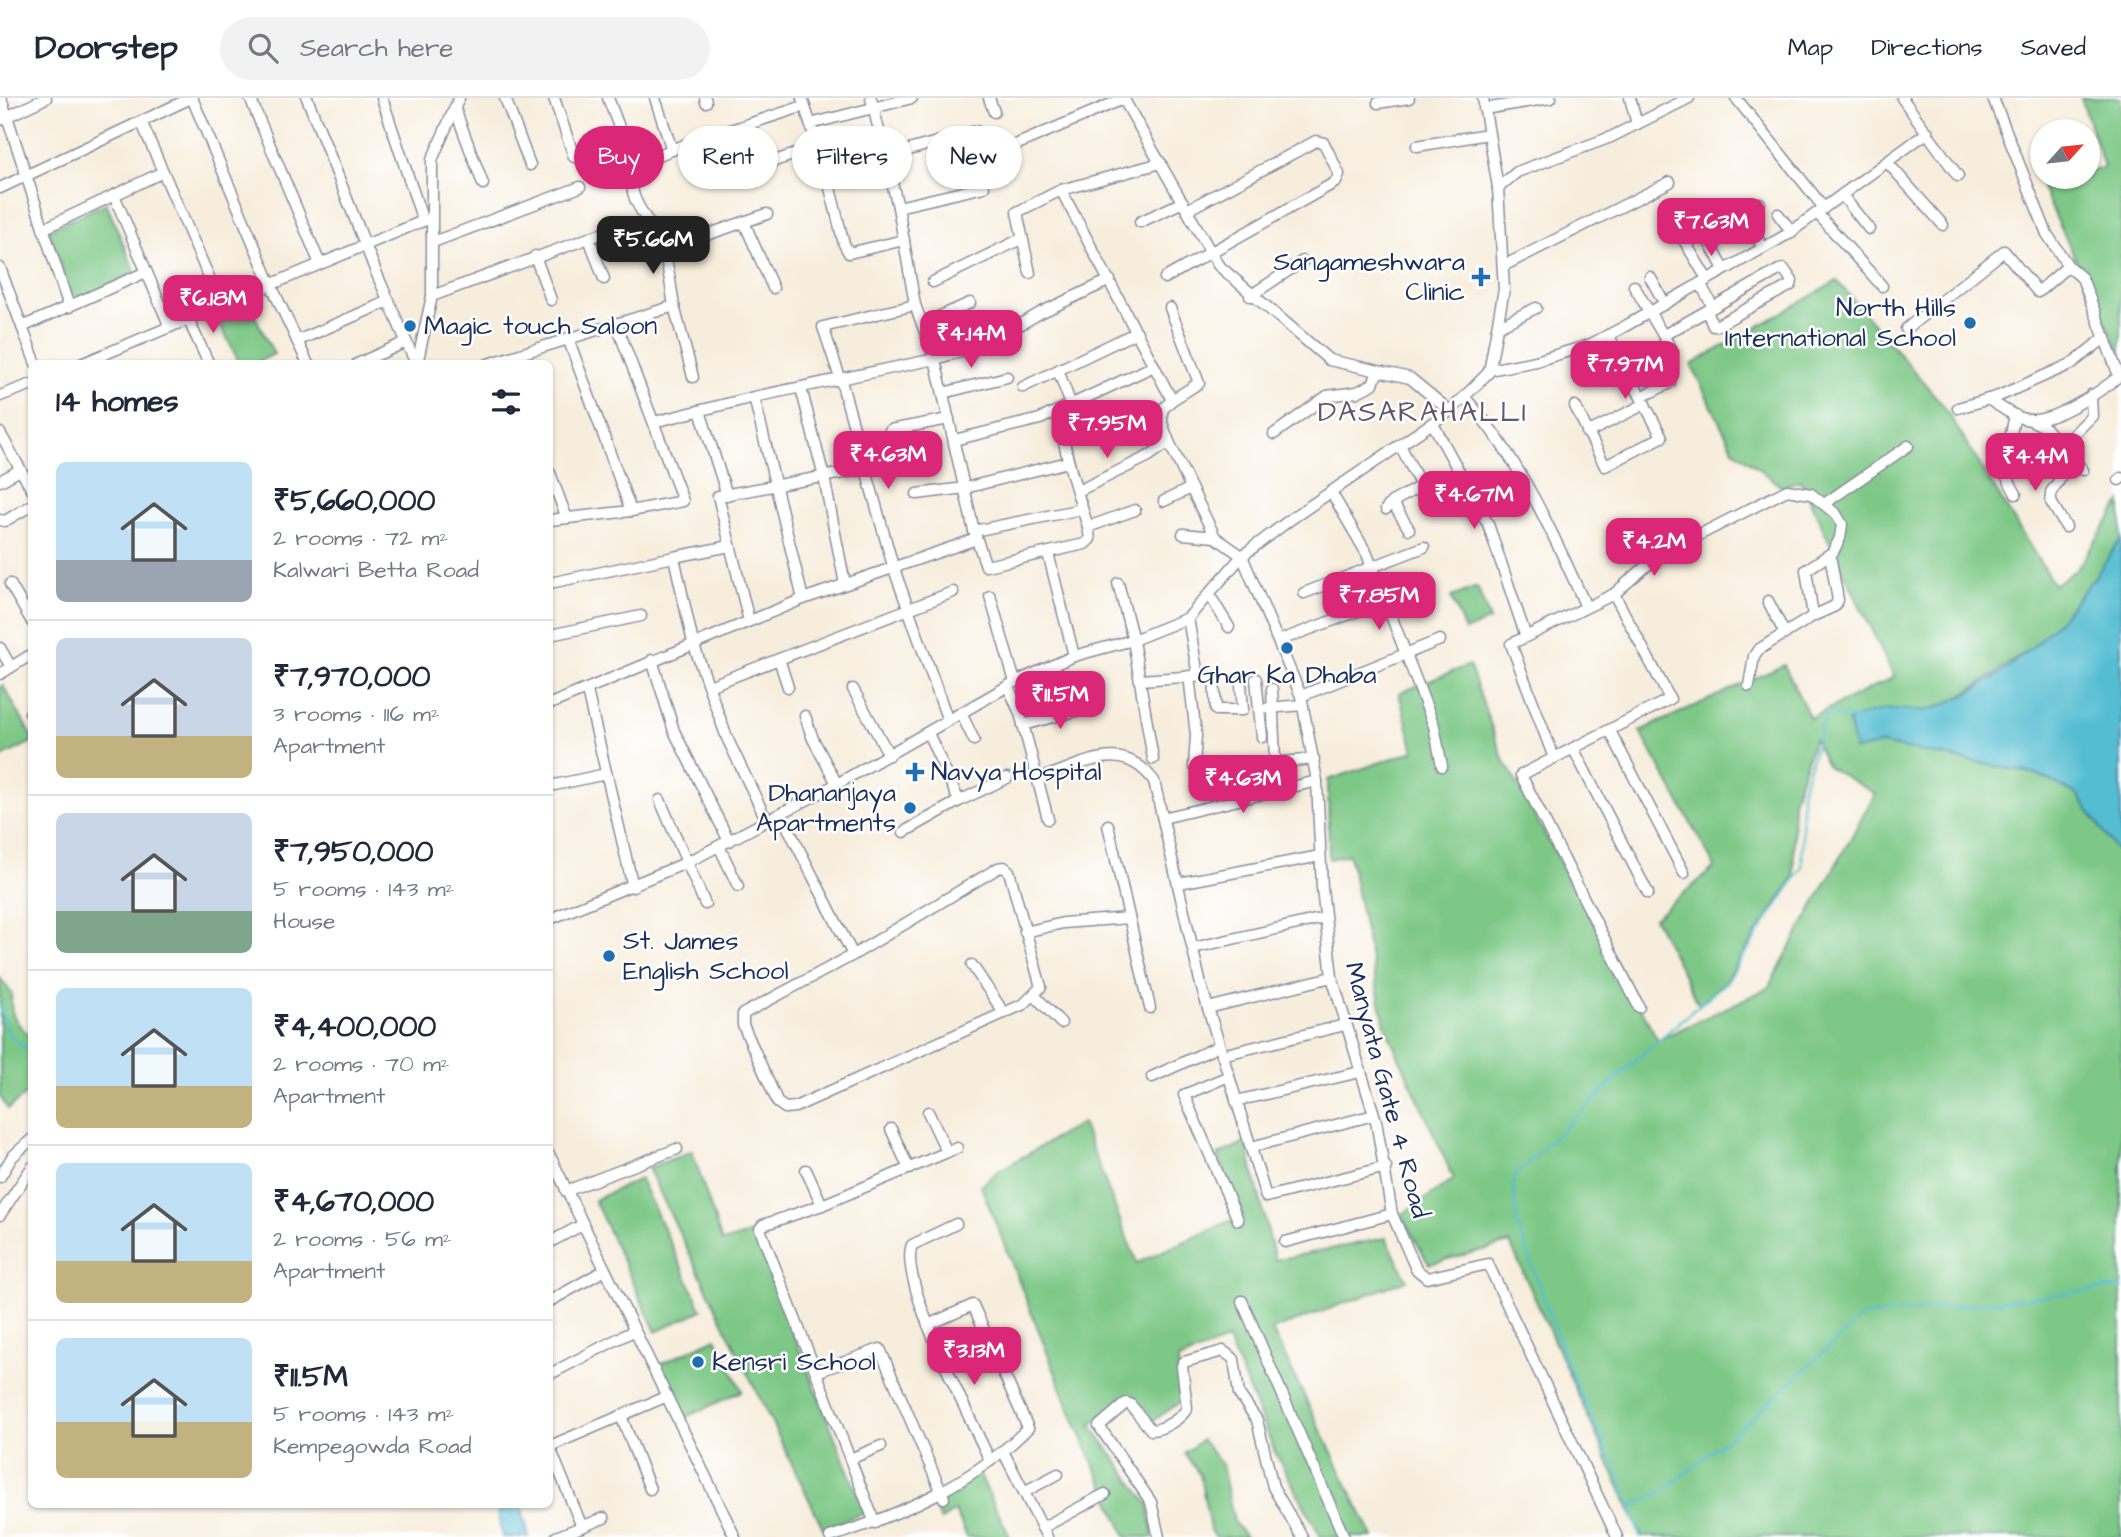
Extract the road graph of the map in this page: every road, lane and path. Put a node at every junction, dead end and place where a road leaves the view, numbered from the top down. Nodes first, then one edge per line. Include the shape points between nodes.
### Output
1 (1, 98) edge
2 (46, 98) edge
3 (192, 98) edge
4 (250, 98) edge
5 (307, 98) edge
6 (382, 98) edge
7 (505, 98) edge
8 (554, 98) edge
9 (608, 98) edge
10 (654, 98) edge
11 (912, 98) edge
12 (989, 98) edge
13 (1123, 98) edge
14 (1409, 98) edge
15 (1551, 98) edge
16 (1630, 98) edge
17 (1736, 98) edge
18 (1902, 98) edge
19 (1993, 98) edge
20 (1683, 99) edge
21 (457, 102) edge
22 (803, 102) edge
23 (872, 103) edge
24 (1378, 103) dead end
25 (1484, 103) edge
26 (994, 112) dead end
27 (3, 118) edge
28 (141, 121) junction
29 (810, 124) joint
30 (1637, 124) junction
31 (619, 126) edge
32 (877, 126) edge
33 (1928, 132) junction
34 (1488, 134) junction
35 (1022, 142) edge
36 (1417, 146) dead end
37 (672, 150) junction
38 (574, 157) dead end
39 (1887, 162) junction
40 (1161, 163) junction
41 (530, 165) dead end
42 (163, 172) junction
43 (26, 176) junction
44 (1958, 176) dead end
45 (1670, 182) dead end
46 (483, 184) dead end
47 (0, 188) edge
48 (1498, 188) junction
49 (575, 189) edge
50 (829, 189) edge
51 (893, 189) edge
52 (975, 189) edge
53 (1061, 190) junction
54 (114, 195) junction
55 (1842, 195) junction
56 (1760, 203) dead end
57 (1185, 206) junction
58 (898, 207) junction
59 (1821, 211) junction
60 (1743, 212) junction
61 (767, 214) dead end
62 (1778, 214) dead end
63 (428, 219) junction
64 (744, 222) junction
65 (1140, 222) dead end
66 (1943, 225) dead end
67 (43, 229) junction
68 (1869, 229) dead end
69 (612, 230) dead end
70 (1679, 232) dead end
71 (1791, 232) junction
72 (1704, 233) junction
73 (589, 238) junction
74 (1021, 239) junction
75 (904, 240) junction
76 (433, 242) junction
77 (1686, 243) junction
78 (365, 245) junction
79 (1763, 248) junction
80 (663, 250) junction
81 (1211, 254) junction
82 (535, 256) junction
83 (1303, 261) dead end
84 (320, 264) junction
85 (2068, 266) junction
86 (1503, 267) junction
87 (0, 268) edge
88 (1724, 269) junction
89 (146, 272) junction
90 (1030, 273) dead end
91 (1650, 277) dead end
92 (1165, 278) dead end
93 (604, 279) dead end
94 (1110, 280) junction
95 (1703, 281) junction
96 (933, 282) dead end
97 (271, 285) junction
98 (1634, 286) dead end
99 (1881, 286) dead end
100 (773, 288) dead end
101 (432, 296) junction
102 (1250, 296) junction
103 (551, 300) dead end
104 (389, 301) junction
105 (970, 303) dead end
106 (1665, 304) junction
107 (221, 305) junction
108 (915, 305) junction
109 (674, 306) junction
110 (69, 307) junction
111 (1536, 307) dead end
112 (1170, 308) dead end
113 (1710, 309) junction
114 (1652, 312) junction
115 (188, 319) junction
116 (616, 323) junction
117 (922, 324) junction
118 (22, 327) junction
119 (170, 327) junction
120 (1497, 327) junction
121 (1906, 329) dead end
122 (1137, 332) junction
123 (1608, 335) junction
124 (1664, 335) junction
125 (2106, 337) junction
126 (568, 338) junction
127 (297, 341) junction
128 (406, 342) junction
129 (1673, 352) dead end
130 (935, 359) junction
131 (34, 360) edge
132 (94, 360) edge
133 (207, 360) edge
134 (306, 360) edge
135 (366, 360) edge
136 (415, 360) edge
137 (418, 360) edge
138 (511, 360) edge
139 (1660, 363) dead end
140 (1154, 366) junction
141 (1058, 370) junction
142 (1489, 370) junction
143 (1377, 371) junction
144 (693, 377) dead end
145 (1007, 377) dead end
146 (2120, 378) edge
147 (841, 381) junction
148 (28, 386) edge
149 (1023, 387) dead end
150 (801, 388) junction
151 (943, 393) junction
152 (2091, 395) junction
153 (0, 396) edge
154 (754, 397) junction
155 (1464, 397) junction
156 (1988, 399) junction
157 (1172, 400) junction
158 (1643, 401) junction
159 (1071, 405) junction
160 (1575, 406) dead end
161 (1958, 408) dead end
162 (700, 411) junction
163 (1450, 411) junction
164 (2015, 415) junction
165 (949, 419) junction
166 (2032, 421) junction
167 (654, 422) junction
168 (1433, 424) junction
169 (890, 430) dead end
170 (0, 433) edge
171 (1587, 433) junction
172 (1274, 434) dead end
173 (2072, 436) dead end
174 (954, 440) junction
175 (1169, 442) junction
176 (1400, 445) junction
177 (1908, 446) dead end
178 (2064, 450) junction
179 (1068, 463) junction
180 (865, 469) junction
181 (20, 470) junction
182 (2083, 470) dead end
183 (824, 477) junction
184 (0, 481) edge
185 (553, 482) edge
186 (28, 484) edge
187 (778, 486) junction
188 (965, 488) junction
189 (1191, 488) junction
190 (1078, 491) junction
191 (1331, 492) junction
192 (917, 494) dead end
193 (2016, 494) dead end
194 (727, 495) junction
195 (1164, 501) dead end
196 (1824, 504) junction
197 (28, 507) edge
198 (1082, 509) junction
199 (1135, 510) dead end
200 (631, 511) junction
201 (565, 516) junction
202 (553, 519) edge
203 (0, 520) edge
204 (1088, 527) junction
205 (2066, 527) dead end
206 (1409, 528) dead end
207 (1183, 534) dead end
208 (975, 535) junction
209 (1215, 537) junction
210 (730, 546) junction
211 (1424, 547) dead end
212 (1048, 552) junction
213 (1830, 555) junction
214 (1242, 556) junction
215 (674, 557) junction
216 (893, 566) junction
217 (1372, 567) junction
218 (553, 582) edge
219 (1118, 583) dead end
220 (10, 584) dead end
221 (845, 584) junction
222 (953, 592) dead end
223 (1304, 593) dead end
224 (1209, 594) junction
225 (1614, 594) junction
226 (990, 596) dead end
227 (803, 599) junction
228 (1768, 600) dead end
229 (1385, 601) junction
230 (1586, 607) junction
231 (908, 611) junction
232 (28, 615) edge
233 (641, 616) dead end
234 (1813, 616) junction
235 (1188, 618) junction
236 (749, 621) junction
237 (1229, 627) dead end
238 (553, 634) edge
239 (1525, 634) junction
240 (1785, 634) junction
241 (1133, 640) junction
242 (1440, 640) dead end
243 (1278, 641) junction
244 (694, 643) junction
245 (0, 648) edge
246 (1404, 655) junction
247 (28, 656) edge
248 (1074, 656) junction
249 (779, 659) junction
250 (652, 660) junction
251 (11, 667) junction
252 (0, 674) edge
253 (1194, 676) junction
254 (1140, 680) junction
255 (1256, 680) dead end
256 (1012, 684) junction
257 (1241, 685) dead end
258 (709, 686) junction
259 (1749, 686) dead end
260 (788, 687) dead end
261 (853, 689) dead end
262 (1272, 689) dead end
263 (587, 691) junction
264 (1302, 701) junction
265 (553, 703) edge
266 (1088, 708) dead end
267 (1274, 708) junction
268 (1259, 709) junction
269 (961, 713) junction
270 (805, 716) dead end
271 (948, 721) junction
272 (1023, 725) junction
273 (1610, 731) junction
274 (928, 733) junction
275 (1262, 737) dead end
276 (974, 740) dead end
277 (1573, 748) junction
278 (889, 755) junction
279 (1554, 758) junction
280 (1153, 759) dead end
281 (1314, 759) junction
282 (1275, 762) junction
283 (1194, 766) dead end
284 (1443, 766) dead end
285 (1231, 767) dead end
286 (606, 774) junction
287 (1007, 778) dead end
288 (1037, 779) junction
289 (1317, 781) junction
290 (837, 784) junction
291 (553, 785) edge
292 (660, 800) dead end
293 (959, 801) junction
294 (781, 814) junction
295 (1163, 818) junction
296 (1048, 819) dead end
297 (767, 821) junction
298 (1108, 825) dead end
299 (904, 832) dead end
300 (724, 843) junction
301 (1320, 856) junction
302 (688, 862) junction
303 (1684, 873) dead end
304 (1179, 883) junction
305 (738, 886) dead end
306 (633, 887) junction
307 (1648, 893) dead end
308 (705, 904) dead end
309 (553, 918) edge
310 (1129, 918) junction
311 (1324, 918) junction
312 (1025, 932) junction
313 (1193, 948) junction
314 (853, 955) junction
315 (972, 965) dead end
316 (1332, 977) junction
317 (1035, 996) junction
318 (1150, 1007) dead end
319 (1639, 1007) dead end
320 (1208, 1008) junction
321 (1004, 1013) junction
322 (1061, 1023) dead end
323 (1345, 1025) junction
324 (1221, 1051) junction
325 (1360, 1072) junction
326 (1228, 1076) junction
327 (1152, 1077) dead end
328 (1236, 1101) junction
329 (928, 1112) dead end
330 (1374, 1115) junction
331 (891, 1129) dead end
332 (28, 1143) edge
333 (1251, 1147) junction
334 (677, 1149) dead end
335 (553, 1163) edge
336 (1386, 1167) junction
337 (909, 1169) junction
338 (806, 1170) dead end
339 (28, 1173) edge
340 (0, 1177) edge
341 (566, 1191) junction
342 (822, 1205) junction
343 (1392, 1214) junction
344 (0, 1215) edge
345 (1238, 1220) dead end
346 (956, 1224) dead end
347 (582, 1225) junction
348 (553, 1240) edge
349 (1285, 1242) dead end
350 (603, 1271) junction
351 (553, 1299) edge
352 (1242, 1301) dead end
353 (928, 1325) junction
354 (633, 1331) junction
355 (553, 1372) edge
356 (817, 1372) junction
357 (666, 1396) junction
358 (621, 1416) junction
359 (553, 1446) edge
360 (881, 1446) dead end
361 (1004, 1452) junction
362 (553, 1454) edge
363 (850, 1459) junction
364 (990, 1461) junction
365 (1058, 1474) dead end
366 (650, 1489) dead end
367 (1024, 1492) junction
368 (942, 1494) junction
369 (1105, 1494) dead end
370 (604, 1518) dead end
371 (875, 1523) junction
372 (582, 1527) junction
373 (1044, 1533) edge
374 (556, 1537) edge
375 (735, 1537) edge
376 (830, 1537) edge
377 (1159, 1537) edge
378 (1302, 1537) edge
379 (1344, 1537) edge
380 (1617, 1537) edge

1 - 27 street
2 - 27 street
3 - 28 street
3 - 97 street
4 - 84 street
5 - 78 street
6 - 63 street
7 - 41 street
8 - 38 street
9 - 31 street
10 - 37 street
11 - 23 street
12 - 26 street
13 - 35 street
13 - 40 street
14 - 24 street
15 - 25 street
16 - 30 street
17 - 59 street
18 - 33 street
19 - 85 street via 2047,234
20 - 30 street
21 - 46 street
21 - 63 street via 432,160
22 - 29 street
22 - 37 street
23 - 29 street
23 - 32 street
25 - 34 street
27 - 43 street
28 - 42 street
28 - 43 street
30 - 48 street via 1517,172
33 - 39 street
33 - 44 street
34 - 36 street
34 - 48 street
37 - 80 street via 638,163 631,180 632,195
39 - 55 street
39 - 66 street
40 - 53 street
40 - 57 street
42 - 54 street
42 - 107 street
43 - 47 street
43 - 67 street
45 - 86 street
48 - 86 street
49 - 76 street
50 - 75 street via 849,253
51 - 58 street
52 - 58 street
53 - 74 street via 1017,212
53 - 94 street
54 - 67 street
54 - 89 street
55 - 59 street
55 - 68 street
56 - 60 street
57 - 65 street
57 - 81 street
57 - 81 street via 1315,141 1324,143 1339,174 1336,183
58 - 75 street
59 - 71 street
59 - 99 street
60 - 72 street
60 - 79 street
61 - 64 street
62 - 71 street
63 - 76 street
63 - 78 street
64 - 80 street
64 - 100 street
67 - 110 street
69 - 73 street
70 - 77 street
71 - 79 street
72 - 77 street
72 - 88 street
73 - 82 street
73 - 93 street
74 - 90 street
74 - 96 street
75 - 108 street
76 - 101 street
77 - 95 street
78 - 84 street
78 - 104 street
79 - 88 street
80 - 109 street
81 - 92 street
81 - 102 street
82 - 101 street
82 - 103 street
83 - 102 street
84 - 97 street
85 - 121 street via 2038,292 2004,251
85 - 125 street via 2082,278
86 - 120 street
87 - 118 street
88 - 95 street
89 - 110 street
89 - 119 street
91 - 106 street
94 - 122 street
94 - 130 street via 986,344
95 - 106 street
95 - 113 street
97 - 107 street
97 - 127 street
98 - 114 street
101 - 137 street
102 - 143 street via 1329,360
104 - 127 street
104 - 128 street
105 - 117 street
106 - 114 street
107 - 115 street
108 - 117 street
108 - 147 street via 822,327
109 - 116 street
109 - 144 street
110 - 118 street
111 - 120 street
112 - 157 street via 1199,383
113 - 113 street via 1779,270 1784,269 1792,281 1716,326
113 - 124 street
114 - 123 street
114 - 124 street
115 - 119 street
115 - 133 street
116 - 126 street
116 - 167 street
117 - 130 street
118 - 131 street
119 - 132 street
120 - 142 street
122 - 140 street
122 - 141 street
123 - 142 street via 1536,361
123 - 158 street
124 - 129 street
125 - 146 street
125 - 156 street via 2071,365
126 - 138 street
126 - 200 street
127 - 134 street
128 - 135 street
128 - 136 street
130 - 147 street
130 - 151 street
139 - 158 street via 1670,383
140 - 157 street
140 - 159 street
141 - 149 street
141 - 159 street
142 - 155 street
143 - 163 street via 1409,378
143 - 172 street via 1373,384 1357,392 1327,396
145 - 151 street
146 - 152 street
147 - 150 street
147 - 180 street
148 - 153 street
150 - 154 street
150 - 183 street
151 - 165 street
152 - 166 street
152 - 173 street via 2092,416
154 - 162 street
154 - 187 street
155 - 163 street
155 - 230 street via 1529,493
156 - 161 street
156 - 164 street
157 - 175 street via 1162,410
158 - 171 street
158 - 171 street via 1662,437 1605,466
159 - 174 street via 1040,419
159 - 179 street via 1063,414
160 - 171 street
162 - 167 street
162 - 194 street
163 - 168 street
164 - 166 street
164 - 193 street via 2003,470
165 - 169 street
165 - 174 street
166 - 178 street via 2043,426
167 - 200 street via 683,501
168 - 176 street
168 - 239 street via 1488,524
170 - 181 street
174 - 188 street
175 - 189 street
175 - 190 street
176 - 191 street
176 - 206 street via 1421,486 1389,506
177 - 196 street
178 - 182 street
178 - 205 street via 2064,465 2051,502
179 - 188 street
179 - 190 street
180 - 183 street
180 - 216 street
181 - 184 street
181 - 186 street
183 - 187 street
183 - 221 street
185 - 201 street
187 - 194 street
187 - 227 street
188 - 192 street
188 - 208 street
189 - 195 street
189 - 209 street
190 - 198 street
191 - 214 street
191 - 217 street
194 - 210 street via 718,496
196 - 213 street via 1842,524
196 - 225 street via 1811,494 1787,490 1658,556
197 - 203 street
198 - 204 street
198 - 208 street
199 - 204 street
200 - 201 street
201 - 202 street
204 - 212 street via 1088,542
207 - 209 street
208 - 212 street via 986,566
208 - 216 street
209 - 214 street
210 - 215 street
210 - 236 street
211 - 217 street
212 - 248 street
213 - 234 street via 1806,570
213 - 234 street via 1838,600
214 - 224 street
214 - 243 street, Manyata Gate 4 Road
215 - 218 street
215 - 244 street
216 - 221 street
216 - 231 street
217 - 223 street
217 - 229 street
219 - 241 street
220 - 232 street
221 - 227 street
222 - 231 street
224 - 235 street
224 - 237 street
225 - 230 street
225 - 273 street via 1671,699
226 - 256 street
227 - 236 street
228 - 240 street
229 - 243 street
229 - 246 street
230 - 239 street
231 - 249 street
231 - 271 street
233 - 238 street
234 - 240 street
235 - 241 street
235 - 253 street
236 - 244 street
239 - 279 street via 1507,641
240 - 259 street via 1758,650
241 - 248 street
241 - 254 street
242 - 246 street
243 - 264 street, Manyata Gate 4 Road
244 - 250 street
244 - 258 street
245 - 251 street
246 - 264 street
246 - 284 street via 1434,726
247 - 251 street
248 - 256 street
249 - 258 street
249 - 260 street
250 - 263 street
250 - 300 street via 674,731
251 - 252 street
253 - 254 street
253 - 257 street via 1214,679 1216,710 1243,710
253 - 283 street
254 - 280 street
255 - 268 street
256 - 269 street
256 - 272 street
258 - 297 street via 727,738
261 - 278 street
262 - 267 street
263 - 265 street
263 - 286 street
264 - 267 street
264 - 281 street, Manyata Gate 4 Road
266 - 272 street
267 - 268 street
267 - 282 street
268 - 275 street
269 - 271 street
269 - 276 street
270 - 290 street
271 - 274 street
272 - 288 street
273 - 277 street
273 - 303 street
274 - 278 street
274 - 293 street
277 - 279 street
277 - 307 street
278 - 290 street
279 - 319 street via 1521,775
281 - 282 street
281 - 289 street, Manyata Gate 4 Road
282 - 285 street
286 - 291 street
286 - 306 street
287 - 293 street
288 - 295 street via 1094,760 1118,756 1132,760 1154,781
288 - 296 street
289 - 295 street
289 - 301 street, Manyata Gate 4 Road
290 - 294 street
292 - 302 street
293 - 299 street
294 - 297 street
294 - 314 street
295 - 304 street
297 - 300 street
298 - 310 street
300 - 302 street
300 - 305 street
301 - 304 street
301 - 311 street, Manyata Gate 4 Road
302 - 306 street
302 - 308 street
304 - 313 street
306 - 309 street
310 - 312 street via 1063,923
310 - 318 street
311 - 313 street
311 - 316 street, Manyata Gate 4 Road
312 - 314 street via 1009,871 998,867
312 - 317 street via 1041,986
313 - 320 street
314 - 321 street via 743,1014 743,1026 778,1103 785,1108
315 - 321 street
316 - 320 street
316 - 323 street, Manyata Gate 4 Road
317 - 321 street
317 - 322 street
320 - 324 street
323 - 324 street
323 - 325 street, Manyata Gate 4 Road
324 - 326 street
324 - 327 street
325 - 328 street
325 - 330 street, Manyata Gate 4 Road
326 - 328 street
326 - 345 street via 1184,1095
328 - 333 street
329 - 337 street via 952,1150
330 - 333 street
330 - 336 street, Manyata Gate 4 Road
331 - 337 street
332 - 340 street
333 - 336 street via 1266,1197
334 - 341 street
335 - 341 street
336 - 343 street, Manyata Gate 4 Road
337 - 342 street
338 - 342 street
339 - 344 street
341 - 347 street
342 - 356 street via 760,1229
343 - 349 street
343 - 380 street, Manyata Gate 4 Road via 1416,1269 1427,1278 1488,1264
346 - 353 street via 918,1241 909,1252
347 - 348 street
347 - 350 street
350 - 351 street
350 - 354 street
352 - 379 street
353 - 361 street via 973,1305 1028,1428
353 - 364 street
354 - 355 street
354 - 357 street
356 - 363 street
356 - 368 street via 880,1349
357 - 358 street
357 - 375 street
358 - 359 street
358 - 366 street
360 - 363 street
361 - 364 street
361 - 367 street
362 - 372 street
363 - 371 street
364 - 368 street
365 - 367 street
367 - 373 street
368 - 371 street
369 - 373 street
370 - 372 street
371 - 376 street
372 - 374 street
377 - 378 street via 1151,1502 1099,1426 1126,1403 1152,1430 1158,1430 1187,1408 1184,1362 1223,1351 1234,1359 1239,1394 1257,1420 1273,1487

